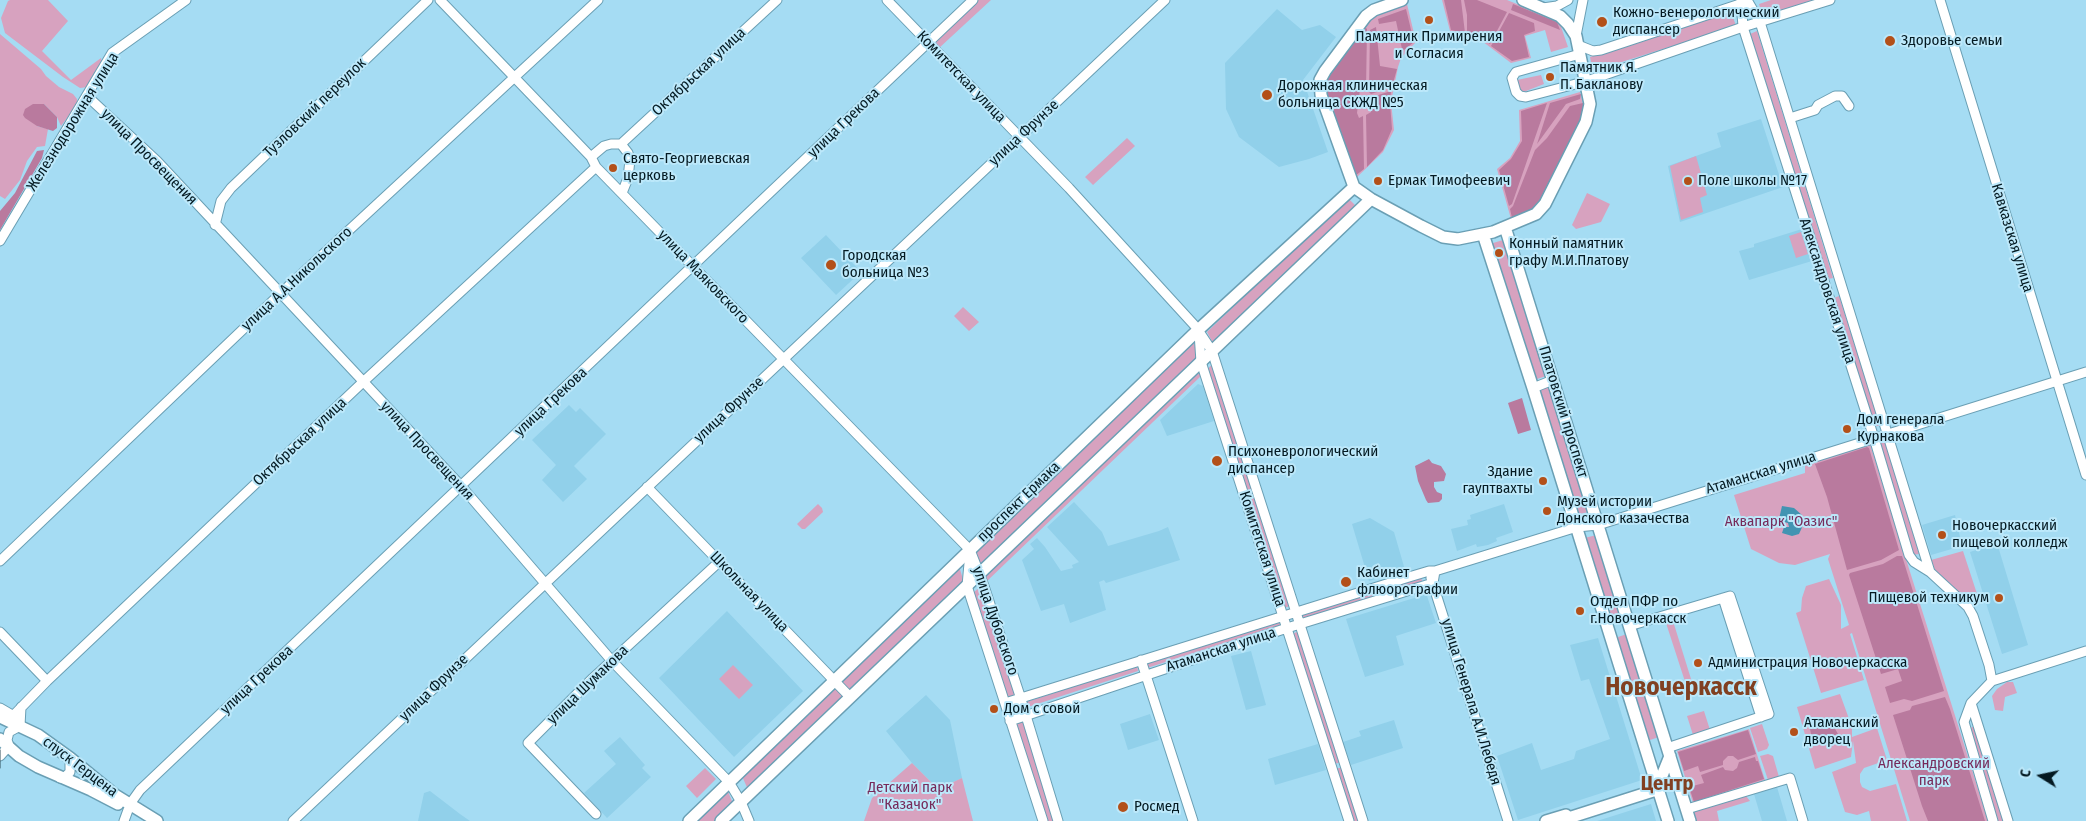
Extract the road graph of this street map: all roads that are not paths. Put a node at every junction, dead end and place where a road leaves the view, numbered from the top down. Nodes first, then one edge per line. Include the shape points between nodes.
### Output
1 (186, 0) edge
2 (428, 0) edge
3 (440, 0) edge
4 (598, 0) edge
5 (778, 0) edge
6 (886, 0) edge
7 (973, 0) edge
8 (1165, 0) edge
9 (1402, 0) edge
10 (1523, 0) edge
11 (1568, 0) edge
12 (1583, 0) edge
13 (1830, 0) edge
14 (1940, 0) edge
15 (1746, 1) edge
16 (1543, 8) junction
17 (1760, 22) junction
18 (1743, 27) junction
19 (927, 43) junction
20 (1578, 45) junction
21 (514, 79) junction
22 (1586, 81) junction
23 (87, 96) junction
24 (1849, 106) dead end
25 (1790, 118) junction
26 (1020, 137) junction
27 (621, 144) junction
28 (591, 157) junction
29 (596, 167) junction
30 (1354, 187) junction
31 (622, 193) junction
32 (1371, 199) junction
33 (215, 224) junction
34 (1506, 227) junction
35 (1483, 234) junction
36 (0, 241) edge
37 (694, 267) junction
38 (280, 294) junction
39 (1198, 330) junction
40 (1212, 351) junction
41 (783, 359) junction
42 (1201, 362) junction
43 (2086, 372) edge
44 (1553, 380) junction
45 (2056, 381) junction
46 (363, 382) junction
47 (1533, 388) junction
48 (1887, 434) junction
49 (1874, 438) junction
50 (2086, 475) edge
51 (462, 487) junction
52 (647, 487) junction
53 (1598, 525) junction
54 (1577, 527) junction
55 (970, 550) junction
56 (720, 561) junction
57 (0, 562) edge
58 (1432, 571) junction
59 (1930, 572) junction
60 (979, 574) junction
61 (544, 583) junction
62 (1433, 583) junction
63 (967, 586) junction
64 (1296, 612) junction
65 (1283, 616) junction
66 (1300, 624) junction
67 (1629, 626) junction
68 (1287, 628) junction
69 (1609, 630) junction
70 (0, 632) edge
71 (2086, 651) edge
72 (1141, 660) junction
73 (612, 661) junction
74 (1146, 675) junction
75 (835, 680) junction
76 (47, 681) junction
77 (1992, 681) junction
78 (850, 697) junction
79 (1021, 698) junction
80 (1005, 703) junction
81 (1971, 703) junction
82 (21, 706) junction
83 (0, 708) edge
84 (1026, 716) junction
85 (7, 718) edge
86 (1010, 721) junction
87 (20, 726) junction
88 (4, 743) edge
89 (1668, 752) junction
90 (0, 756) edge
91 (70, 758) junction
92 (1344, 763) junction
93 (1652, 766) junction
94 (1332, 768) junction
95 (60, 778) junction
96 (729, 782) junction
97 (1658, 785) junction
98 (1646, 793) junction
99 (741, 802) junction
100 (1662, 802) junction
101 (1687, 810) junction
102 (128, 812) edge
103 (596, 814) dead end
104 (145, 821) edge
105 (157, 821) edge
106 (293, 821) edge
107 (689, 821) edge
108 (721, 821) edge
109 (749, 821) edge
110 (1043, 821) edge
111 (1058, 821) edge
112 (1193, 821) edge
113 (1349, 821) edge
114 (1363, 821) edge
115 (1508, 821) edge
116 (1546, 821) edge
117 (1559, 821) edge
118 (1668, 821) edge
119 (1690, 821) edge
120 (1803, 821) edge
121 (1993, 821) edge
122 (2008, 821) edge

1 - 23 street, Железнодорожная улица via 112,53
2 - 33 street, Тузловский переулок via 231,188 221,201
3 - 21 street, улица Маяковского
4 - 21 street, улица А.А.Никольского
5 - 27 street, Октябрьская улица
6 - 19 street, Комитетская улица
7 - 19 street, улица Грекова
8 - 26 street, улица Фрунзе
9 - 30 main road via 1366,16 1320,80 1321,95
10 - 16 main road
11 - 16 street
12 - 20 street
13 - 17 street
14 - 45 street, Кавказская улица
15 - 17 street, Александровская улица
15 - 18 street, Александровская улица
15 - 20 street via 1601,50
16 - 20 main road via 1568,24
17 - 18 street
17 - 25 street, Александровская улица
18 - 22 street
18 - 49 street, Александровская улица
19 - 26 street, Комитетская улица
19 - 37 street, улица Грекова
20 - 22 main road
20 - 22 street via 1518,71 1513,80 1516,92 1523,97
21 - 28 street, улица Маяковского
21 - 38 street, улица А.А.Никольского
22 - 34 main road via 1590,104 1586,122 1546,204 1536,214
23 - 33 street, улица Просвещения via 157,161
23 - 36 street, Железнодорожная улица
24 - 25 street via 1842,96 1835,96 1815,110
25 - 48 street, Александровская улица
26 - 39 street, Комитетская улица
26 - 41 street, улица Фрунзе
27 - 28 street via 604,146
27 - 31 street via 630,160
28 - 29 street, улица Маяковского
29 - 31 street, улица Маяковского
29 - 46 street, Октябрьская улица
30 - 32 main road
30 - 39 main road, проспект Ермака
31 - 37 street, улица Маяковского
32 - 35 main road via 1443,236 1458,239
32 - 40 main road, проспект Ермака
33 - 38 street, улица Просвещения
34 - 35 main road
34 - 44 main road, Платовский проспект
35 - 47 main road, Платовский проспект
37 - 41 street, улица Маяковского
37 - 51 street, улица Грекова
38 - 46 street, улица Просвещения
38 - 57 street, улица А.А.Никольского
39 - 40 street, Комитетская улица
39 - 42 street, Комитетская улица
39 - 55 main road, проспект Ермака
40 - 42 main road, проспект Ермака
40 - 64 street, Комитетская улица
41 - 52 street, улица Фрунзе
41 - 55 street, улица Маяковского
42 - 60 main road, проспект Ермака
42 - 65 street, Комитетская улица
43 - 45 street, Атаманская улица
44 - 47 street
44 - 53 main road, Платовский проспект
45 - 48 street, Атаманская улица
45 - 50 street, Кавказская улица
46 - 51 street, улица Просвещения
46 - 76 street, Октябрьская улица
47 - 54 main road, Платовский проспект
48 - 49 street, Атаманская улица
48 - 59 street, Александровская улица
49 - 53 street, Атаманская улица
49 - 59 street, Александровская улица via 1909,555
51 - 61 street, улица Просвещения
51 - 102 street, улица Грекова via 147,784
52 - 56 street, Школьная улица
52 - 61 street, улица Фрунзе
53 - 54 street, Атаманская улица
53 - 67 main road, Платовский проспект
54 - 58 street, Атаманская улица
54 - 69 main road, Платовский проспект
55 - 60 street, улица Дубовского
55 - 63 street, улица Дубовского
55 - 75 main road, проспект Ермака
56 - 73 street, улица Шумакова
56 - 75 street, Школьная улица
58 - 62 street
58 - 64 street, Атаманская улица
59 - 77 street, Александровская улица via 1971,612
60 - 63 main road, проспект Ермака
60 - 79 street, улица Дубовского
61 - 73 street, улица Просвещения
61 - 106 street, улица Фрунзе
62 - 66 street, Атаманская улица
62 - 115 street, улица Генерала А.И.Лебедя
63 - 78 main road, проспект Ермака
63 - 80 street, улица Дубовского
64 - 65 street, Атаманская улица
64 - 66 street, Комитетская улица
65 - 68 street, Комитетская улица
65 - 72 street, Атаманская улица
66 - 68 street, Атаманская улица
66 - 92 street, Комитетская улица
67 - 69 main road
67 - 89 main road, Платовский проспект
67 - 89 street via 1730,596 1765,716
68 - 74 street, Атаманская улица
68 - 94 street, Комитетская улица
69 - 93 main road, Платовский проспект
70 - 76 street
71 - 77 street
72 - 74 street
72 - 79 street, Атаманская улица
73 - 96 street, улица Просвещения
73 - 103 street, улица Шумакова via 528,743
74 - 84 street, Атаманская улица
74 - 112 street
75 - 78 street, Школьная улица
75 - 96 main road, проспект Ермака
76 - 82 street, Октябрьская улица
77 - 81 street
78 - 99 main road, проспект Ермака
79 - 80 street, Атаманская улица
79 - 84 street, улица Дубовского
80 - 86 street, улица Дубовского
81 - 121 street via 1965,727
81 - 122 street
82 - 85 street, Октябрьская улица
82 - 87 street
83 - 85 street, спуск Герцена
84 - 86 street, Атаманская улица
84 - 111 street, улица Дубовского
85 - 87 main road, спуск Герцена
86 - 110 street, улица Дубовского
87 - 88 street via 9,732
87 - 91 main road, спуск Герцена
88 - 90 street
88 - 95 main road, спуск Герцена via 25,760
89 - 97 main road
89 - 101 main road, Платовский проспект
91 - 95 street via 71,770
91 - 102 main road, спуск Герцена via 115,795
92 - 94 street
92 - 114 street, Комитетская улица
93 - 97 main road, Платовский проспект
93 - 116 main road via 1645,789
94 - 113 street, Комитетская улица
95 - 102 main road, спуск Герцена via 91,790
96 - 99 street, улица Просвещения
96 - 107 main road, проспект Ермака
97 - 98 main road
97 - 100 main road, Платовский проспект
98 - 100 main road via 1657,796
98 - 117 main road
99 - 108 main road, проспект Ермака
99 - 109 street, улица Просвещения
100 - 118 main road, Платовский проспект
101 - 119 main road, Платовский проспект
101 - 120 street via 1790,778
102 - 104 main road, спуск Герцена
102 - 105 main road, спуск Герцена

